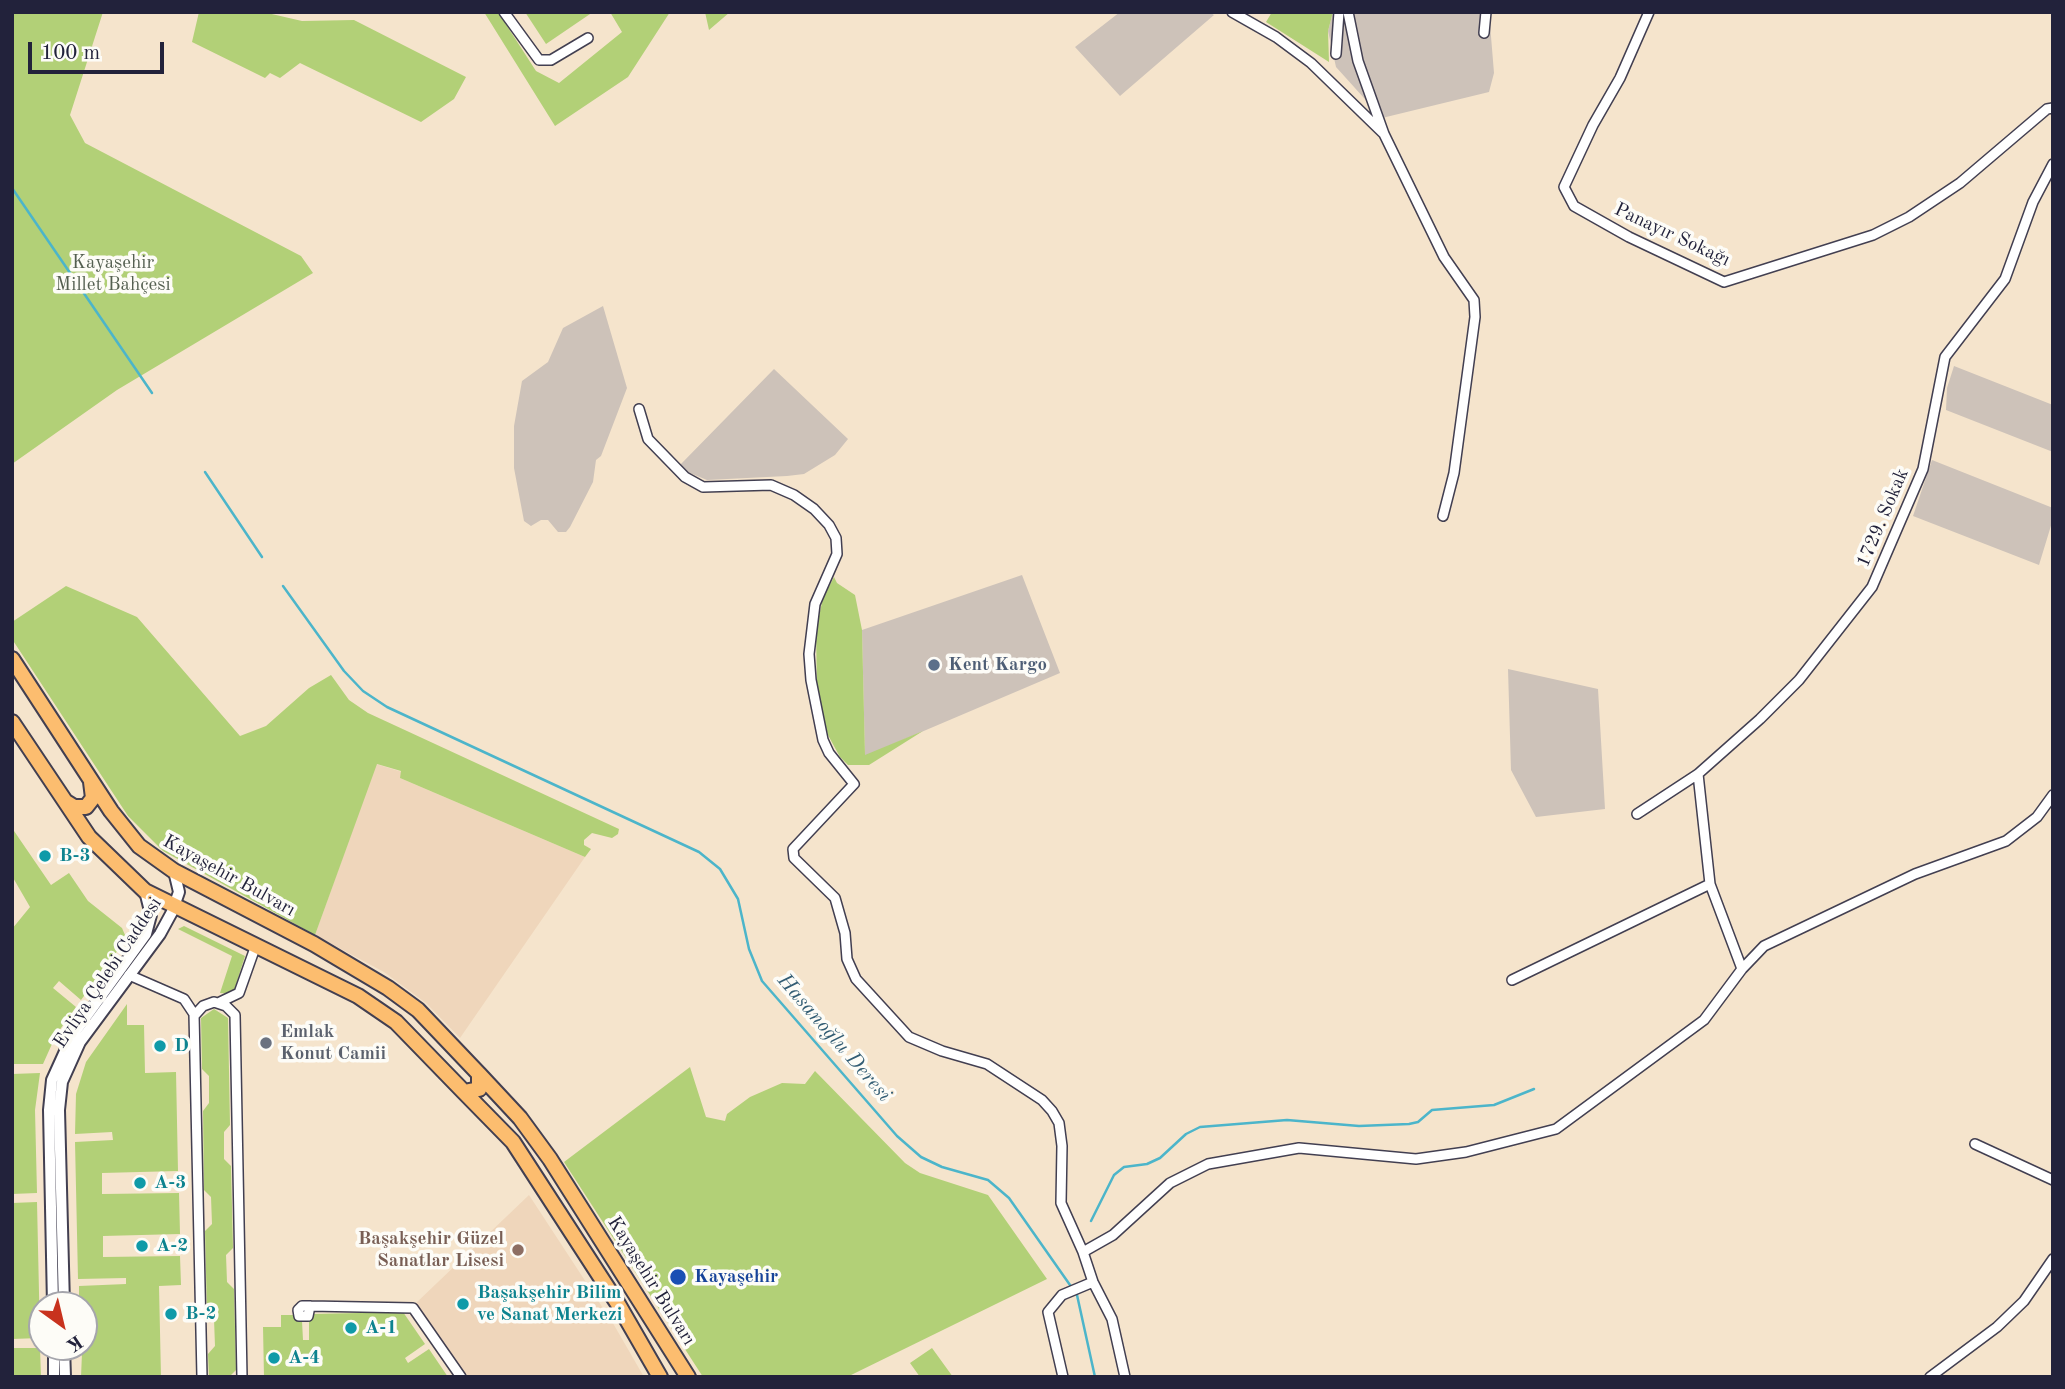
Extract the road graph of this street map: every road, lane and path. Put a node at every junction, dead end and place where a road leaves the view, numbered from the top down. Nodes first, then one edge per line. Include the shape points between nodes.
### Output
1 (504, 12) edge
2 (1232, 12) edge
3 (1339, 12) edge
4 (1348, 12) edge
5 (1486, 12) edge
6 (1649, 12) edge
7 (1484, 33) dead end
8 (588, 37) dead end
9 (1336, 54) dead end
10 (2053, 108) edge
11 (1384, 134) junction
12 (2053, 164) edge
13 (639, 409) dead end
14 (1443, 516) dead end
15 (12, 659) edge
16 (12, 722) edge
17 (86, 771) junction
18 (1698, 774) junction
19 (2053, 795) edge
20 (65, 802) junction
21 (1637, 814) dead end
22 (174, 871) junction
23 (1710, 884) junction
24 (145, 891) junction
25 (176, 904) junction
26 (256, 945) junction
27 (1742, 969) junction
28 (129, 975) junction
29 (1511, 980) dead end
30 (218, 1003) junction
31 (194, 1016) junction
32 (479, 1074) junction
33 (464, 1092) junction
34 (1975, 1143) dead end
35 (2053, 1180) edge
36 (1083, 1252) junction
37 (2053, 1259) edge
38 (1093, 1282) junction
39 (58, 1283) junction
40 (56, 1291) edge
41 (60, 1291) edge
42 (310, 1306) dead end
43 (202, 1377) edge
44 (242, 1377) edge
45 (461, 1377) edge
46 (660, 1377) edge
47 (688, 1377) edge
48 (1063, 1377) edge
49 (1125, 1377) edge
50 (1930, 1377) edge

1 - 8 street via 540,60 551,60
2 - 11 street via 1311,63
3 - 9 street
4 - 11 street via 1358,61
5 - 7 street
6 - 10 street, Panayır Sokağı via 1564,187 1574,206 1724,282 1873,234 1909,217 1960,183
11 - 14 street via 1444,257 1475,300 1454,473
12 - 18 street, 1729. Sokak via 2033,202 2005,279 1945,357 1923,469 1872,587 1799,680
13 - 36 street via 648,439 685,477 703,487 771,485 794,495 829,525 836,538 837,554 815,604 809,654 823,740 854,784 793,849 794,858 835,898 847,960 856,979 909,1037 987,1064 1052,1111 1062,1146 1061,1203
15 - 17 main road, Kayaşehir Bulvarı
16 - 20 main road, Kayaşehir Bulvarı
17 - 20 main road via 94,792 91,802 82,808
17 - 22 main road, Kayaşehir Bulvarı via 128,834
18 - 21 street, 1729. Sokak
18 - 23 street
19 - 27 street via 2037,817 2006,841 1915,874 1835,915 1792,930 1764,946
20 - 24 main road, Kayaşehir Bulvarı via 98,848
22 - 25 street, Evliya Çelebi Caddesi via 179,882
22 - 32 main road, Kayaşehir Bulvarı via 388,988 418,1010
23 - 27 street
23 - 29 street
24 - 25 main road, Kayaşehir Bulvarı
24 - 39 street, Evliya Çelebi Caddesi via 150,915 146,934 72,1036 52,1080 49,1110
25 - 26 main road, Kayaşehir Bulvarı
25 - 28 street, Evliya Çelebi Caddesi
26 - 30 street via 239,993
26 - 33 main road, Kayaşehir Bulvarı via 358,996 396,1022
27 - 36 street via 1704,1020 1556,1129 1466,1152 1416,1159 1298,1148 1230,1158 1170,1183 1121,1229
28 - 31 street via 184,999
28 - 39 street, Evliya Çelebi Caddesi via 76,1048 62,1082
30 - 31 street via 203,1006
30 - 44 street via 235,1015
31 - 43 street
32 - 33 main road via 479,1088
32 - 47 main road, Kayaşehir Bulvarı via 550,1159
33 - 46 main road, Kayaşehir Bulvarı via 513,1142
34 - 35 street
36 - 38 street
37 - 50 street via 2024,1301
38 - 48 street via 1062,1295 1048,1312
38 - 49 street via 1112,1320
39 - 40 street, Evliya Çelebi Caddesi
39 - 41 street, Evliya Çelebi Caddesi
42 - 45 street via 413,1308

